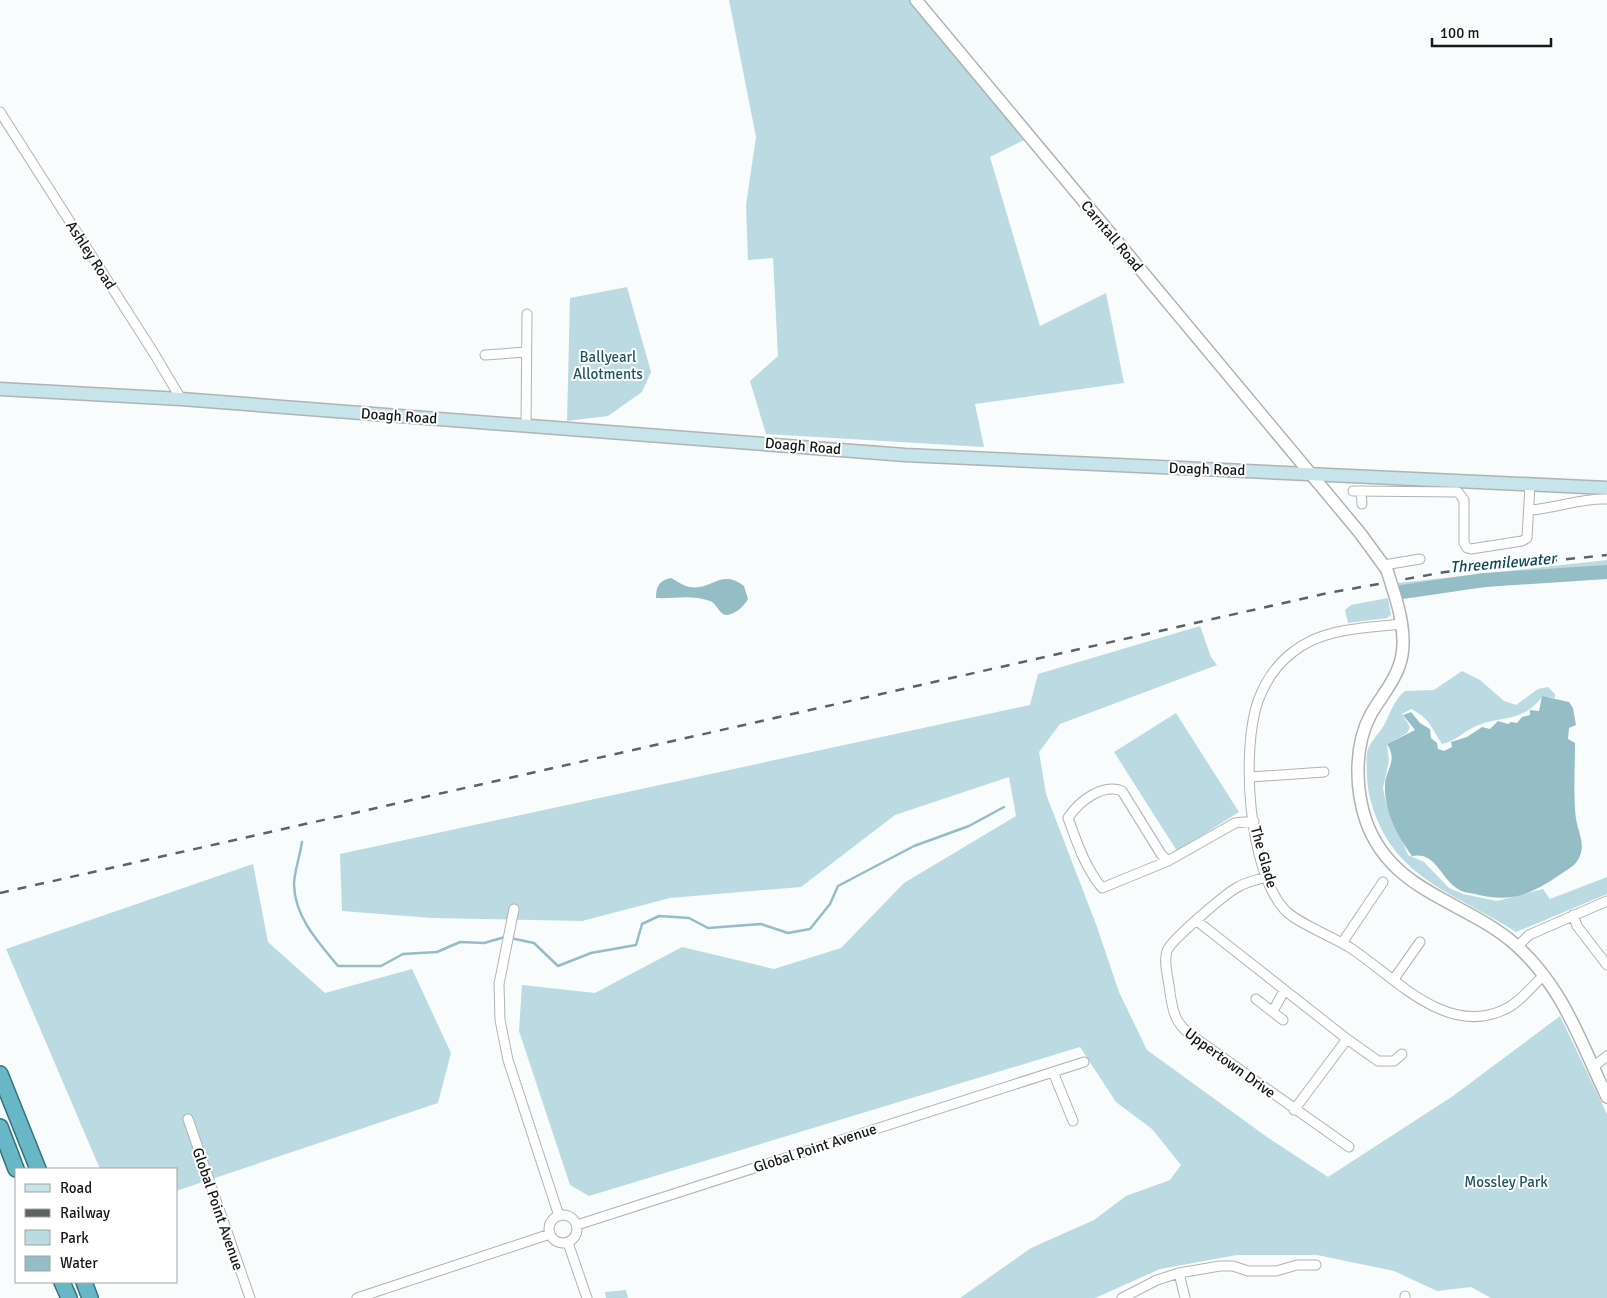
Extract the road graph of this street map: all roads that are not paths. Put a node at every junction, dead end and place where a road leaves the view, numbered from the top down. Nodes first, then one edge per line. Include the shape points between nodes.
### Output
1 (916, 0) edge
2 (0, 112) edge
3 (527, 314) dead end
4 (526, 352) junction
5 (486, 355) dead end
6 (0, 389) edge
7 (181, 400) junction
8 (526, 426) junction
9 (1308, 474) junction
10 (1530, 485) junction
11 (1607, 488) edge
12 (1607, 499) edge
13 (1362, 504) dead end
14 (1530, 510) junction
15 (1420, 559) dead end
16 (1385, 568) junction
17 (1401, 624) junction
18 (1324, 772) dead end
19 (1250, 776) junction
20 (1254, 821) junction
21 (1168, 861) junction
22 (1266, 877) junction
23 (1382, 882) dead end
24 (1607, 902) edge
25 (514, 909) dead end
26 (1573, 915) junction
27 (1198, 922) junction
28 (1420, 942) dead end
29 (1342, 943) junction
30 (1518, 947) junction
31 (1607, 965) edge
32 (1544, 975) junction
33 (1394, 979) junction
34 (1284, 990) junction
35 (1256, 999) dead end
36 (1273, 1011) junction
37 (1283, 1020) dead end
38 (1347, 1039) junction
39 (1402, 1054) dead end
40 (1607, 1056) edge
41 (1084, 1062) dead end
42 (1593, 1067) junction
43 (1053, 1072) junction
44 (0, 1074) edge
45 (1607, 1097) edge
46 (1294, 1110) junction
47 (188, 1119) dead end
48 (1073, 1121) dead end
49 (0, 1127) edge
50 (1349, 1148) dead end
51 (16, 1168) edge
52 (38, 1168) edge
53 (559, 1216) junction
54 (577, 1225) junction
55 (550, 1234) junction
56 (568, 1243) junction
57 (1316, 1265) dead end
58 (1179, 1273) junction
59 (62, 1283) edge
60 (84, 1283) edge
61 (69, 1298) edge
62 (90, 1298) edge
63 (250, 1298) edge
64 (357, 1298) edge
65 (587, 1298) edge
66 (1122, 1298) edge
67 (1185, 1298) edge

1 - 9 street, Carntall Road
2 - 7 street, Ashley Road
3 - 4 street
4 - 5 street
4 - 8 street
6 - 7 main road, Doagh Road
7 - 8 main road, Doagh Road
8 - 9 main road, Doagh Road via 905,455
9 - 10 main road, Doagh Road
9 - 16 street, Carntall Road
10 - 11 main road, Doagh Road
10 - 14 street
12 - 14 street via 1590,498 1552,509
13 - 14 street via 1357,491 1458,492 1464,500 1464,543 1471,549 1527,538
15 - 16 street
16 - 17 street, bridge
17 - 19 street, The Glade via 1319,637 1282,661 1258,700 1249,745
17 - 30 street via 1403,645 1400,664 1370,715 1360,750 1358,772 1366,821 1381,850 1413,882 1488,924
18 - 19 street
19 - 20 street, The Glade
20 - 21 street via 1234,823
20 - 22 street, The Glade
21 - 21 street via 1102,888 1080,852 1068,818 1075,808 1103,789 1112,787 1122,791
22 - 27 street, Uppertown Drive via 1237,887
22 - 29 street, The Glade via 1284,910
23 - 29 street
24 - 26 street
25 - 53 street via 499,984 500,1020 508,1060
26 - 30 street via 1529,935
26 - 31 street via 1577,926
27 - 34 street
27 - 46 street, Uppertown Drive via 1167,949 1166,963 1176,1021 1181,1028
28 - 33 street
29 - 33 street, The Glade
30 - 32 street
32 - 33 street, The Glade via 1512,1005 1486,1016 1441,1010 1412,994
32 - 42 street via 1562,1000
34 - 36 street
34 - 38 street
35 - 36 street
36 - 37 street
38 - 39 street via 1378,1061 1394,1062
38 - 46 street
40 - 42 street
41 - 43 street, Global Point Avenue
42 - 45 street
43 - 48 street
43 - 54 street, Global Point Avenue
44 - 52 highway
46 - 50 street, Uppertown Drive
47 - 63 street, Global Point Avenue
49 - 51 highway
53 - 54 street via 570,1216
53 - 55 street via 550,1225
54 - 56 street via 577,1234
55 - 56 street via 558,1242
55 - 64 street
56 - 65 street
57 - 58 street via 1248,1272 1233,1266 1220,1266
58 - 66 street
58 - 67 street
59 - 61 highway
60 - 62 highway

